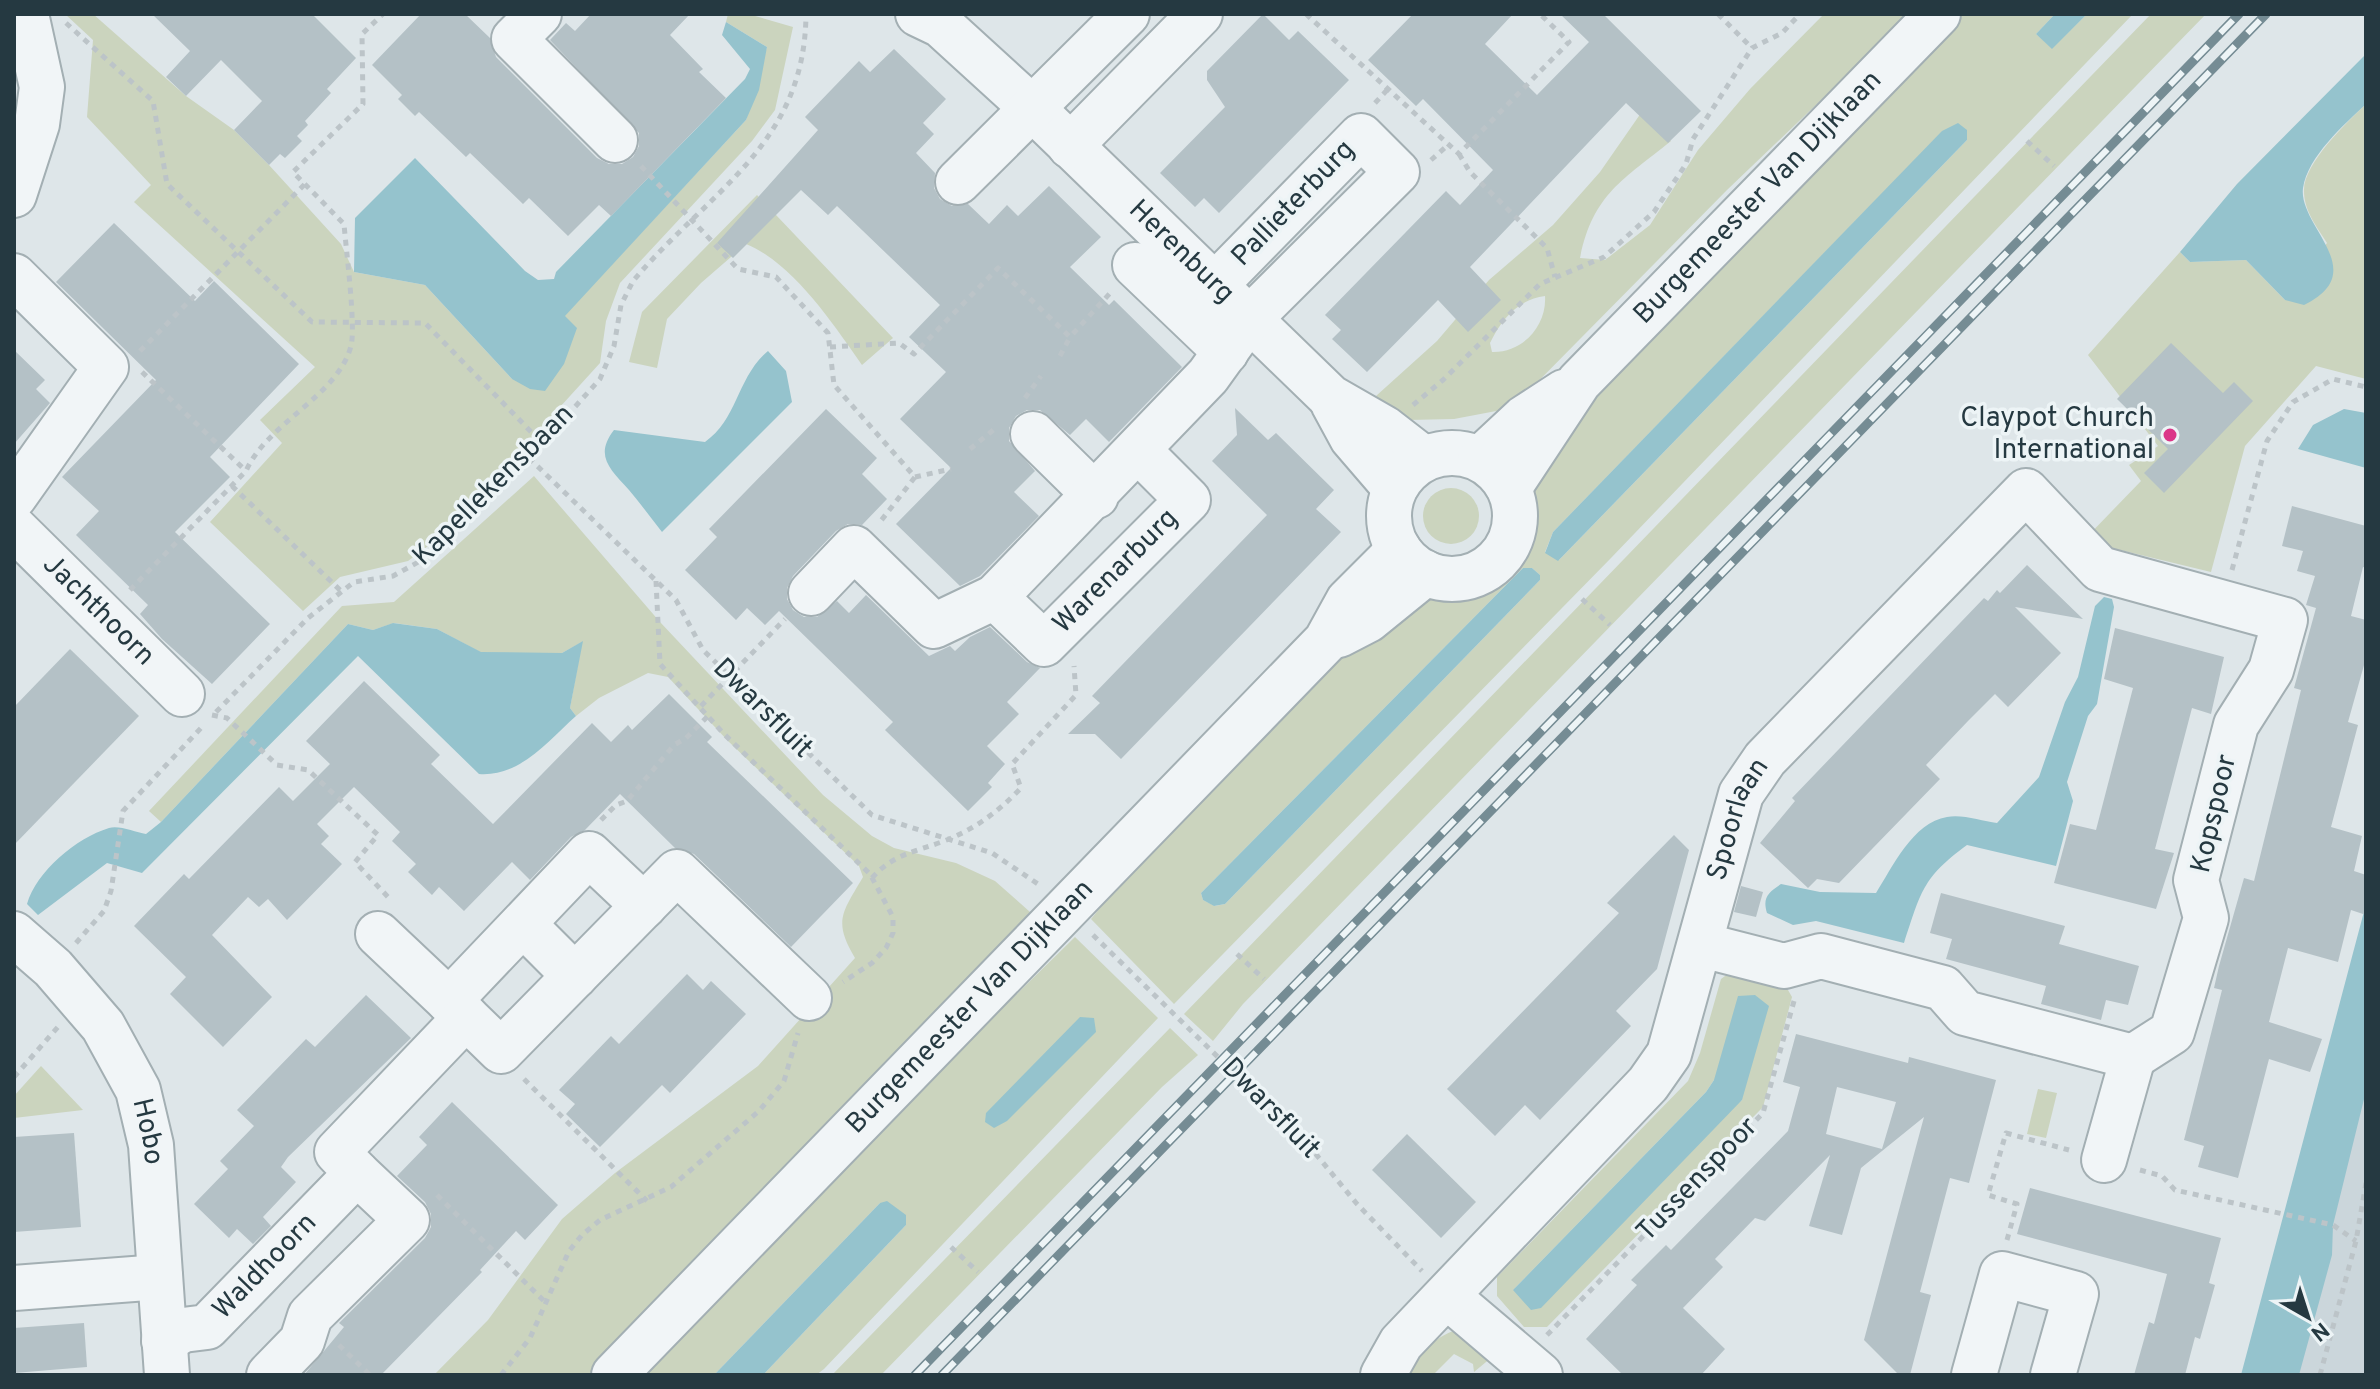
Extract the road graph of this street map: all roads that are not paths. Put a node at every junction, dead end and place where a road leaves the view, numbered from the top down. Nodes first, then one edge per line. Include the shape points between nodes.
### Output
1 (26, 14) edge
2 (918, 14) edge
3 (1127, 14) edge
4 (1200, 14) edge
5 (1938, 14) edge
6 (513, 22) edge
7 (1032, 108) junction
8 (615, 140) dead end
9 (1070, 146) junction
10 (958, 182) dead end
11 (14, 195) edge
12 (1135, 265) road end
13 (14, 276) edge
14 (1214, 286) junction
15 (1238, 336) junction
16 (1330, 397) junction
17 (1017, 429) road end
18 (1139, 451) junction
19 (1410, 473) junction
20 (1495, 474) junction
21 (1096, 496) junction
22 (14, 497) edge
23 (14, 528) edge
24 (1412, 561) junction
25 (811, 593) road end
26 (995, 597) junction
27 (2224, 602) joint
28 (197, 705) road end
29 (644, 906) junction
30 (523, 924) junction
31 (14, 934) edge
32 (378, 934) road end
33 (1702, 945) junction
34 (575, 976) junction
35 (809, 998) road end
36 (457, 1009) junction
37 (2133, 1057) junction
38 (2104, 1160) road end
39 (357, 1173) junction
40 (160, 1277) junction
41 (14, 1288) edge
42 (1447, 1296) junction
43 (165, 1358) edge
44 (1532, 1367) edge
45 (269, 1375) edge
46 (614, 1375) edge
47 (1383, 1375) edge
48 (1974, 1375) edge
49 (2053, 1375) edge

1 - 11 street via 42,87 37,124
2 - 7 street, Herenburg via 941,25
3 - 7 street
4 - 9 street
5 - 20 street, Burgemeester Van Dijklaan via 1579,382 1524,418
6 - 8 street
7 - 9 street, Herenburg
7 - 10 street
9 - 14 street, Herenburg
12 - 15 street
13 - 22 street via 114,368
14 - 15 street, Herenburg
14 - 15 street, Pallieterburg via 1361,136 1397,172
15 - 16 street, Herenburg
15 - 18 street
16 - 19 street, Herenburg via 1384,428
16 - 19 street, Herenburg via 1352,438
17 - 21 street
18 - 21 street
18 - 26 street, Warenarburg via 1188,500 1044,644
19 - 20 street via 1458,453
19 - 24 street via 1389,512 1393,538
20 - 24 street via 1515,515 1502,554 1492,564 1454,579
21 - 26 street
23 - 28 street, Jachthoorn
24 - 46 street, Burgemeester Van Dijklaan via 1368,620 1326,641
25 - 26 street via 854,548 934,626
27 - 33 street, Spoorlaan via 2100,569 2026,491 1765,759 1741,794
27 - 37 street, Kopspoor via 2285,620 2271,670 2236,725 2196,880 2206,918 2172,1032
29 - 30 street via 589,854
29 - 34 street
29 - 35 street via 677,872
30 - 34 street
30 - 36 street
31 - 40 street, Hobo via 53,968 103,1026 138,1090 151,1145
32 - 36 street
33 - 37 street via 1784,966 1821,956 1943,988 1965,1013
33 - 42 street, Spoorlaan via 1669,1054 1648,1084
34 - 36 street via 501,1051
36 - 39 street via 337,1152
37 - 38 street
39 - 43 street, Waldhoorn via 207,1327 183,1330
39 - 45 street via 407,1220 310,1316 302,1341
40 - 41 street
40 - 43 street, Hobo
42 - 44 street
42 - 47 street, Spoorlaan via 1401,1343
48 - 49 street via 2002,1274 2076,1294

